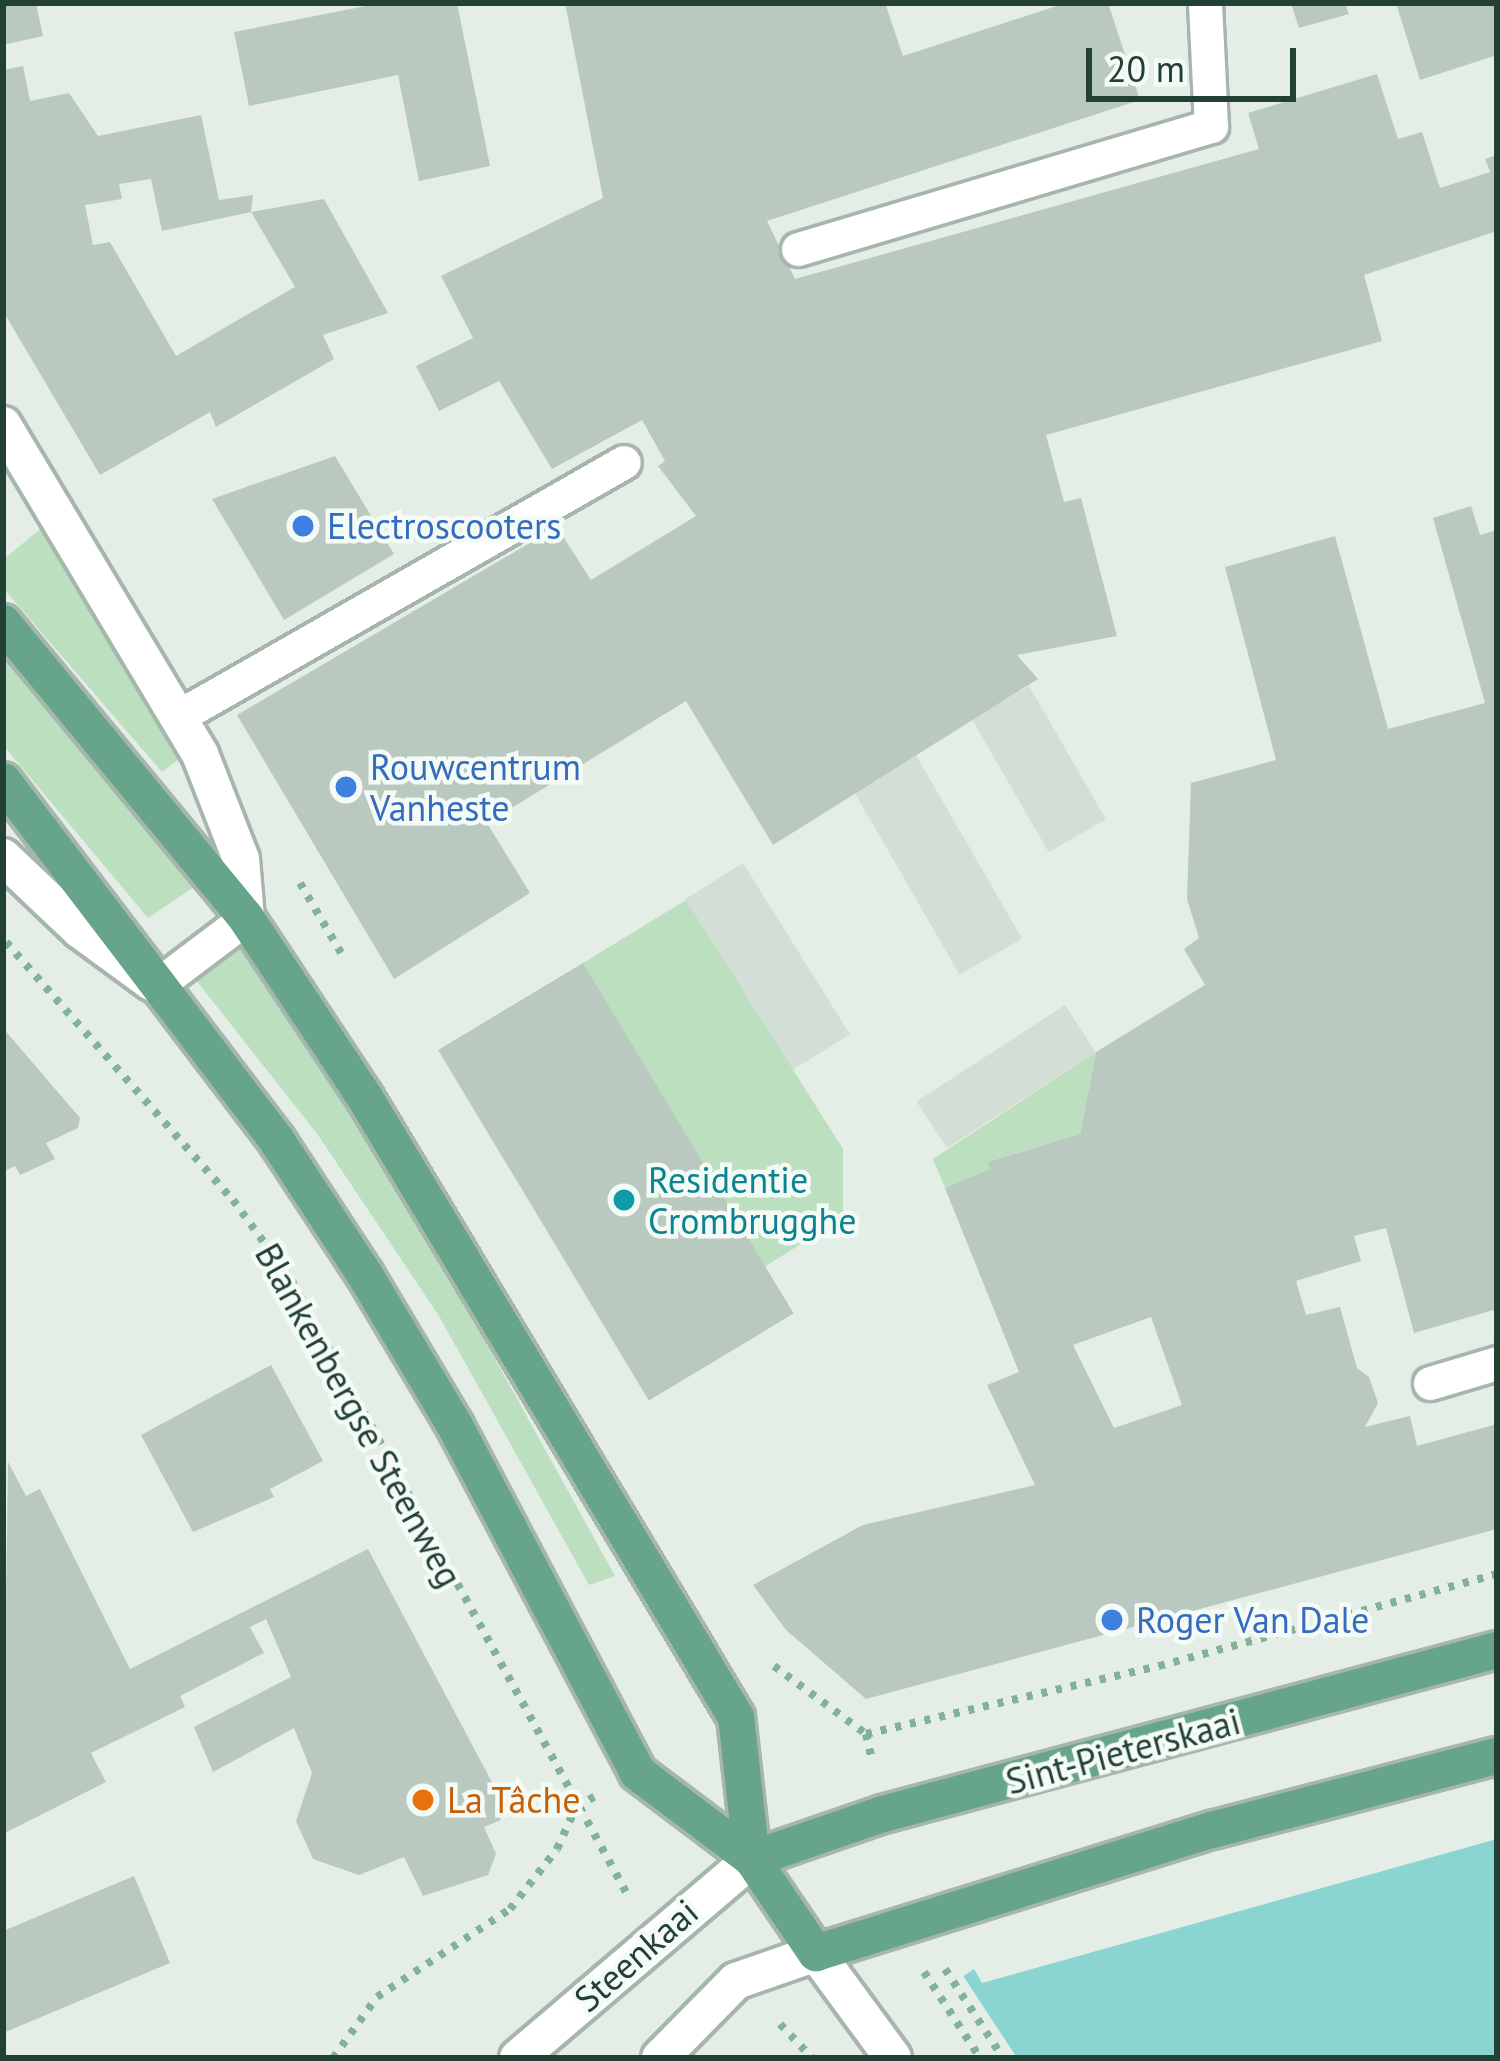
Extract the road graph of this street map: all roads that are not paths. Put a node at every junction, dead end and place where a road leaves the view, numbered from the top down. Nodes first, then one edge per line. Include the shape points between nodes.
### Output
1 (1205, 3) edge
2 (798, 249) dead end
3 (3, 425) edge
4 (624, 462) dead end
5 (3, 623) edge
6 (179, 716) junction
7 (3, 781) edge
8 (3, 857) edge
9 (246, 917) junction
10 (156, 986) junction
11 (1497, 1363) edge
12 (1430, 1383) dead end
13 (1497, 1650) edge
14 (1497, 1756) edge
15 (752, 1858) junction
16 (816, 1953) junction
17 (512, 2057) edge
18 (660, 2058) edge
19 (893, 2058) edge

1 - 2 lane via 1211,126
3 - 6 street, Blankenbergse Steenweg
4 - 6 lane
5 - 9 main road, Blankenbergse Steenweg
6 - 9 street, Blankenbergse Steenweg via 241,859
7 - 10 main road, Blankenbergse Steenweg
8 - 10 street, Blankenbergse Steenweg via 80,931
9 - 10 lane
9 - 15 main road, Blankenbergse Steenweg via 364,1096 736,1718
10 - 15 main road, Blankenbergse Steenweg via 277,1141 365,1275 455,1426 638,1773
11 - 12 lane
13 - 15 main road, Sint-Pieterskaai via 883,1814
14 - 16 main road via 1212,1830
15 - 16 main road, Blankenbergse Steenweg
15 - 17 street, Steenkaai
16 - 18 street via 736,1981
16 - 19 street

